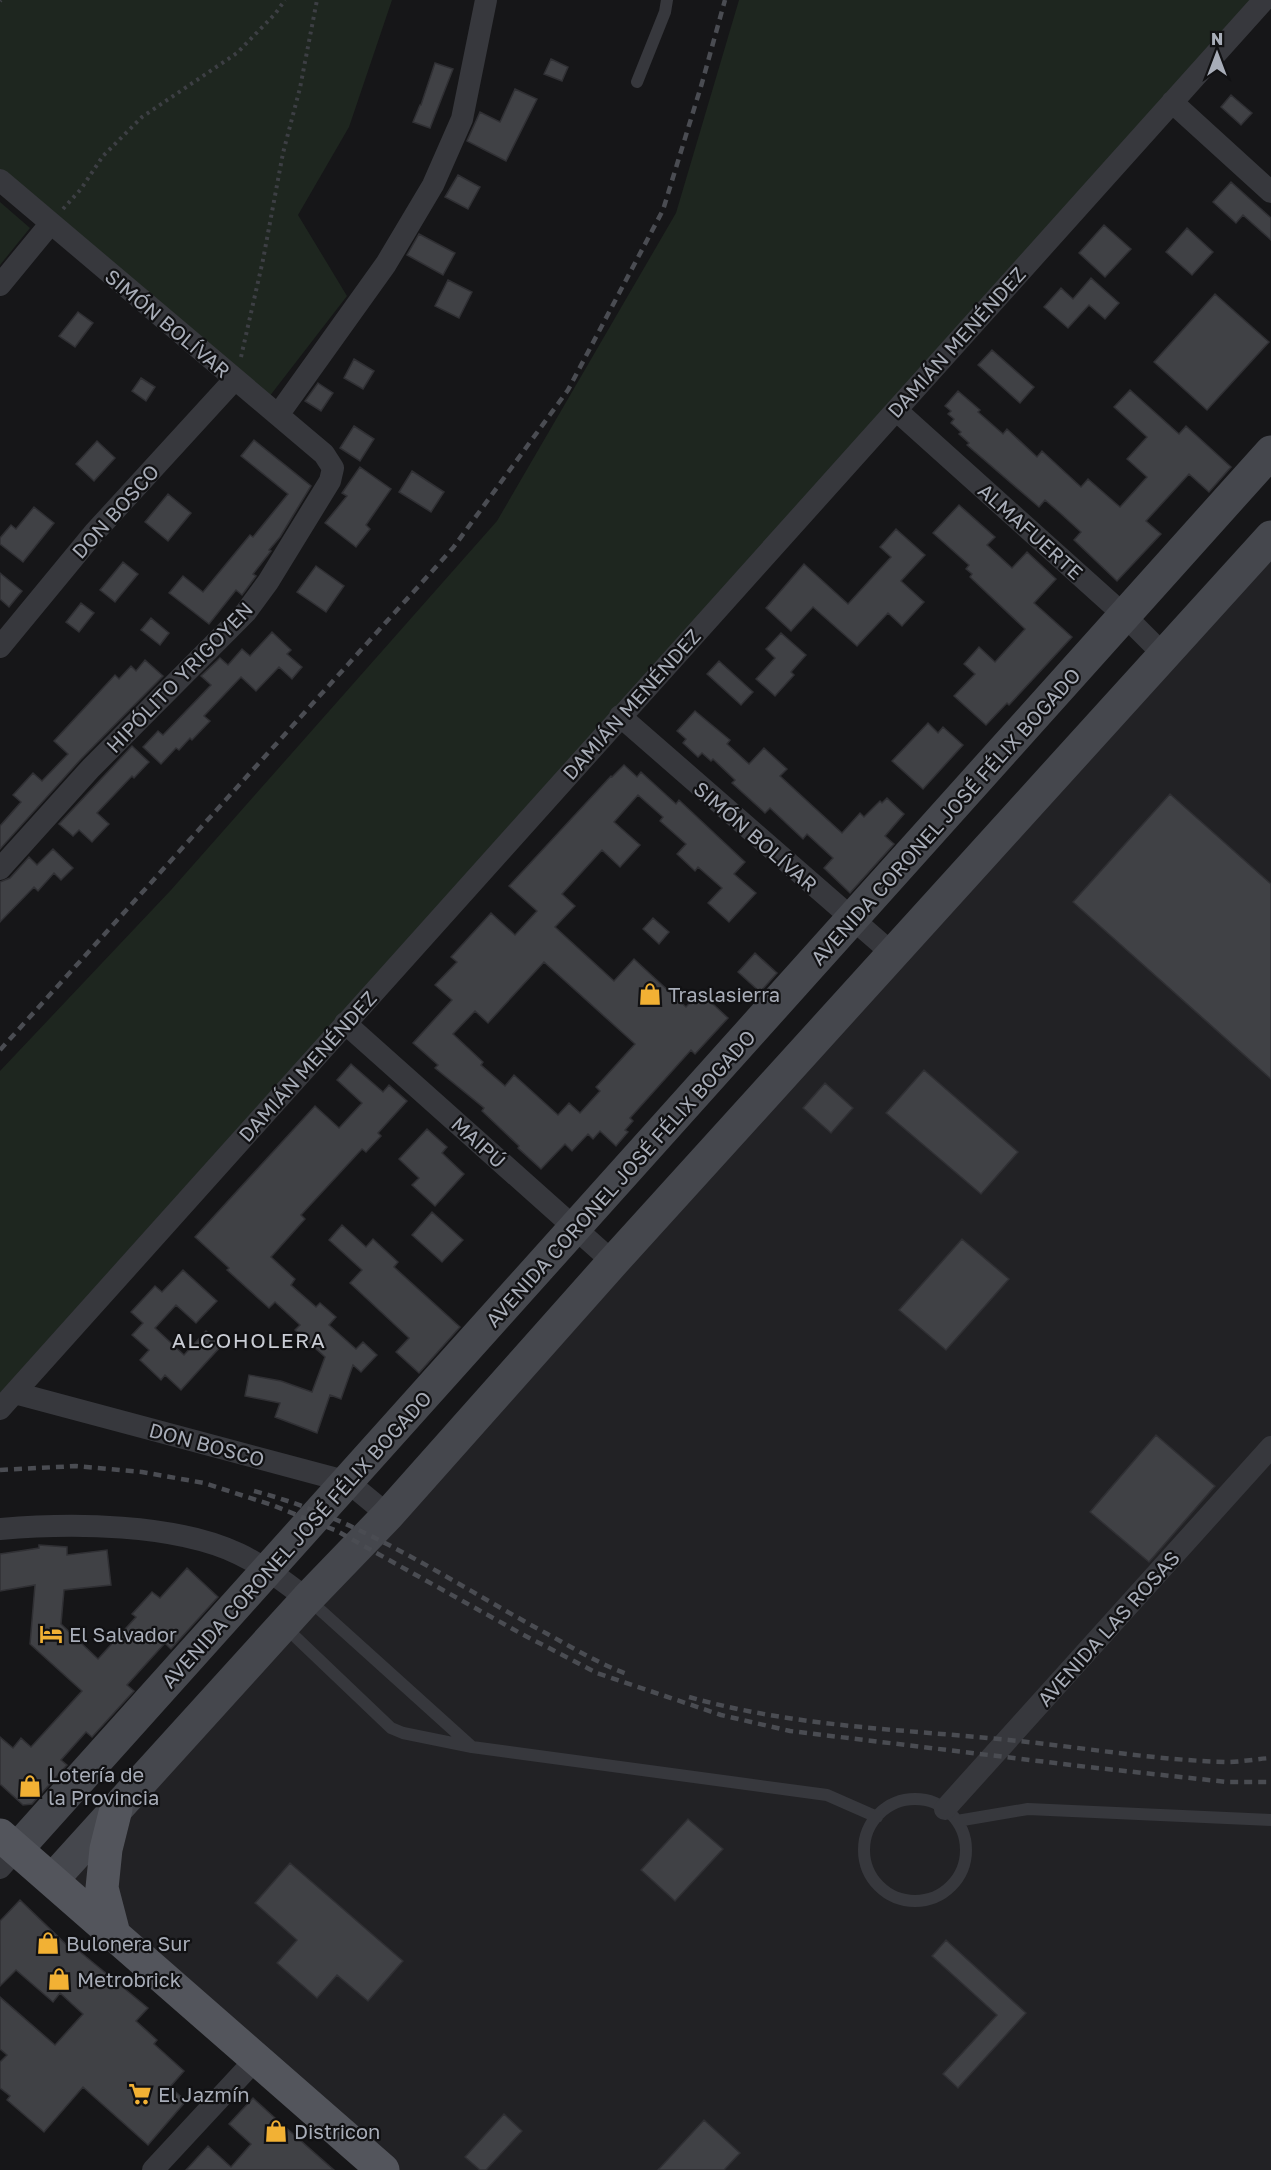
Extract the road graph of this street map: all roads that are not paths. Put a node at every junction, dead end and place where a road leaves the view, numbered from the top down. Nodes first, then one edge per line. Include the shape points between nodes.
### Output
1 (486, 0) edge
2 (667, 0) edge
3 (1264, 0) edge
4 (637, 82) dead end
5 (1172, 102) junction
6 (0, 180) edge
7 (1271, 192) edge
8 (51, 224) junction
9 (0, 285) edge
10 (235, 379) junction
11 (896, 410) junction
12 (278, 415) junction
13 (1271, 452) edge
14 (333, 468) joint
15 (1271, 537) edge
16 (1124, 615) junction
17 (0, 647) edge
18 (1164, 655) junction
19 (620, 716) junction
20 (0, 869) edge
21 (852, 920) junction
22 (893, 954) junction
23 (345, 1023) junction
24 (575, 1227) junction
25 (613, 1262) junction
26 (7, 1401) edge
27 (1271, 1447) edge
28 (348, 1482) junction
29 (388, 1515) junction
30 (0, 1529) edge
31 (268, 1570) junction
32 (308, 1599) junction
33 (283, 1625) junction
34 (472, 1747) junction
35 (116, 1809) junction
36 (951, 1815) junction
37 (877, 1817) junction
38 (1271, 1820) edge
39 (6, 1851) edge
40 (52, 1880) junction
41 (114, 1934) junction
42 (256, 2058) junction
43 (153, 2170) edge
44 (383, 2170) edge

1 - 12 street via 462,119 433,185 386,264
2 - 4 lane
3 - 5 street, DAMIÁN MENÉNDEZ
5 - 7 street
5 - 11 street, DAMIÁN MENÉNDEZ
6 - 8 street, SIMÓN BOLÍVAR
8 - 9 street
8 - 10 street, SIMÓN BOLÍVAR
10 - 12 street, SIMÓN BOLÍVAR
10 - 17 street, DON BOSCO via 94,533
11 - 16 street, ALMAFUERTE
11 - 19 street, DAMIÁN MENÉNDEZ
12 - 14 street, SIMÓN BOLÍVAR via 324,454
13 - 16 main road, AVENIDA CORONEL JOSÉ FÉLIX BOGADO
14 - 20 street, HIPÓLITO YRIGOYEN via 330,481 246,612 91,768
15 - 18 main road
16 - 18 street, ALMAFUERTE
16 - 21 main road, AVENIDA CORONEL JOSÉ FÉLIX BOGADO
18 - 22 main road
19 - 21 street, SIMÓN BOLÍVAR
19 - 23 street, DAMIÁN MENÉNDEZ
21 - 22 street, SIMÓN BOLÍVAR
21 - 24 main road, AVENIDA CORONEL JOSÉ FÉLIX BOGADO
22 - 25 main road
23 - 24 street, MAIPÚ
23 - 26 street, DAMIÁN MENÉNDEZ
24 - 25 street, MAIPÚ
24 - 28 main road, AVENIDA CORONEL JOSÉ FÉLIX BOGADO
25 - 29 main road
26 - 28 street, DON BOSCO
27 - 36 street, AVENIDA LAS ROSAS
28 - 29 street, DON BOSCO
28 - 31 main road, AVENIDA CORONEL JOSÉ FÉLIX BOGADO
29 - 32 main road
30 - 31 street via 53,1525 198,1538
31 - 32 street
31 - 39 main road, AVENIDA CORONEL JOSÉ FÉLIX BOGADO
32 - 33 main road
32 - 34 lane
33 - 34 lane via 391,1728
33 - 35 main road
34 - 37 lane via 827,1795
35 - 40 main road
35 - 41 main road via 102,1888
36 - 37 lane via 930,1801 914,1799 897,1803
36 - 37 lane via 963,1833 967,1849 964,1867 944,1893 928,1900 910,1901 893,1897 879,1887 869,1872 864,1856 866,1836
36 - 38 lane via 1028,1809
39 - 40 main road
40 - 41 main road
41 - 42 main road
42 - 43 street
42 - 44 main road

